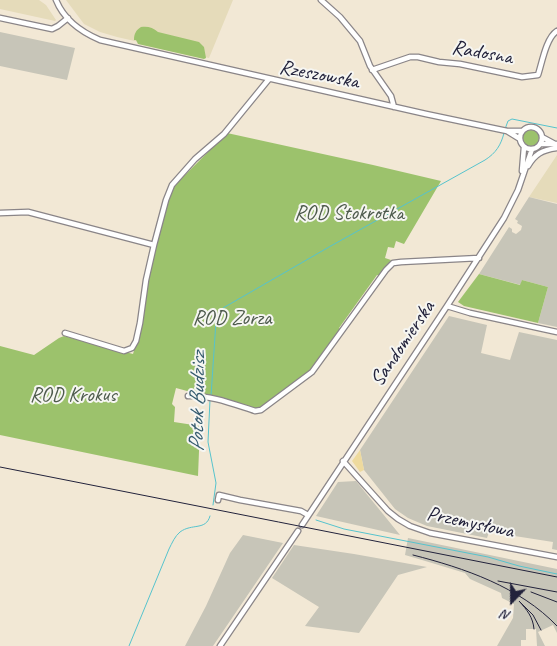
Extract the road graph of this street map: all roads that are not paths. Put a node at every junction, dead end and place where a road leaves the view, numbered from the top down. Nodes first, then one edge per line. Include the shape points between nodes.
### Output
1 (52, 0) edge
2 (56, 0) edge
3 (321, 0) edge
4 (59, 6) junction
5 (0, 18) edge
6 (68, 18) junction
7 (557, 30) edge
8 (372, 70) junction
9 (268, 79) junction
10 (394, 107) junction
11 (504, 130) junction
12 (522, 131) junction
13 (542, 137) junction
14 (520, 139) junction
15 (540, 144) junction
16 (557, 146) edge
17 (524, 147) junction
18 (532, 149) junction
19 (522, 176) junction
20 (0, 213) edge
21 (154, 245) junction
22 (479, 258) junction
23 (447, 306) junction
24 (557, 332) edge
25 (66, 333) dead end
26 (188, 396) dead end
27 (344, 461) junction
28 (219, 495) dead end
29 (308, 515) junction
30 (302, 525) dead end
31 (298, 531) dead end
32 (557, 557) edge
33 (220, 646) edge

1 - 4 street
2 - 4 street
3 - 8 street, Rzeszowska via 354,33
4 - 6 street
5 - 6 street via 52,29
6 - 9 street via 81,30 100,40
7 - 8 street, Radosna via 550,38 538,75 522,77 414,57
8 - 10 street, Rzeszowska
9 - 10 street, Rzeszowska
9 - 21 street, Rzeszowska via 229,128 172,185
10 - 11 street, Rzeszowska
11 - 12 street, Rzeszowska
11 - 14 street, Rzeszowska
12 - 13 street via 533,127
12 - 14 street
13 - 15 street
13 - 16 street
14 - 17 street
15 - 16 street
15 - 18 street
16 - 19 street via 533,158
17 - 18 street
17 - 19 street
18 - 19 street
19 - 22 street, Sandomierska via 504,218
20 - 21 street via 28,212
21 - 25 street, Rzeszowska via 140,323 132,348 124,350
22 - 23 street, Sandomierska
22 - 26 street via 393,263 310,374 263,409 255,411 207,397
23 - 24 street
23 - 27 street, Sandomierska
27 - 29 street, Sandomierska
27 - 32 street, Przemysłowa via 388,511 410,526 430,533
28 - 29 street
29 - 30 street, Sandomierska
31 - 33 street

